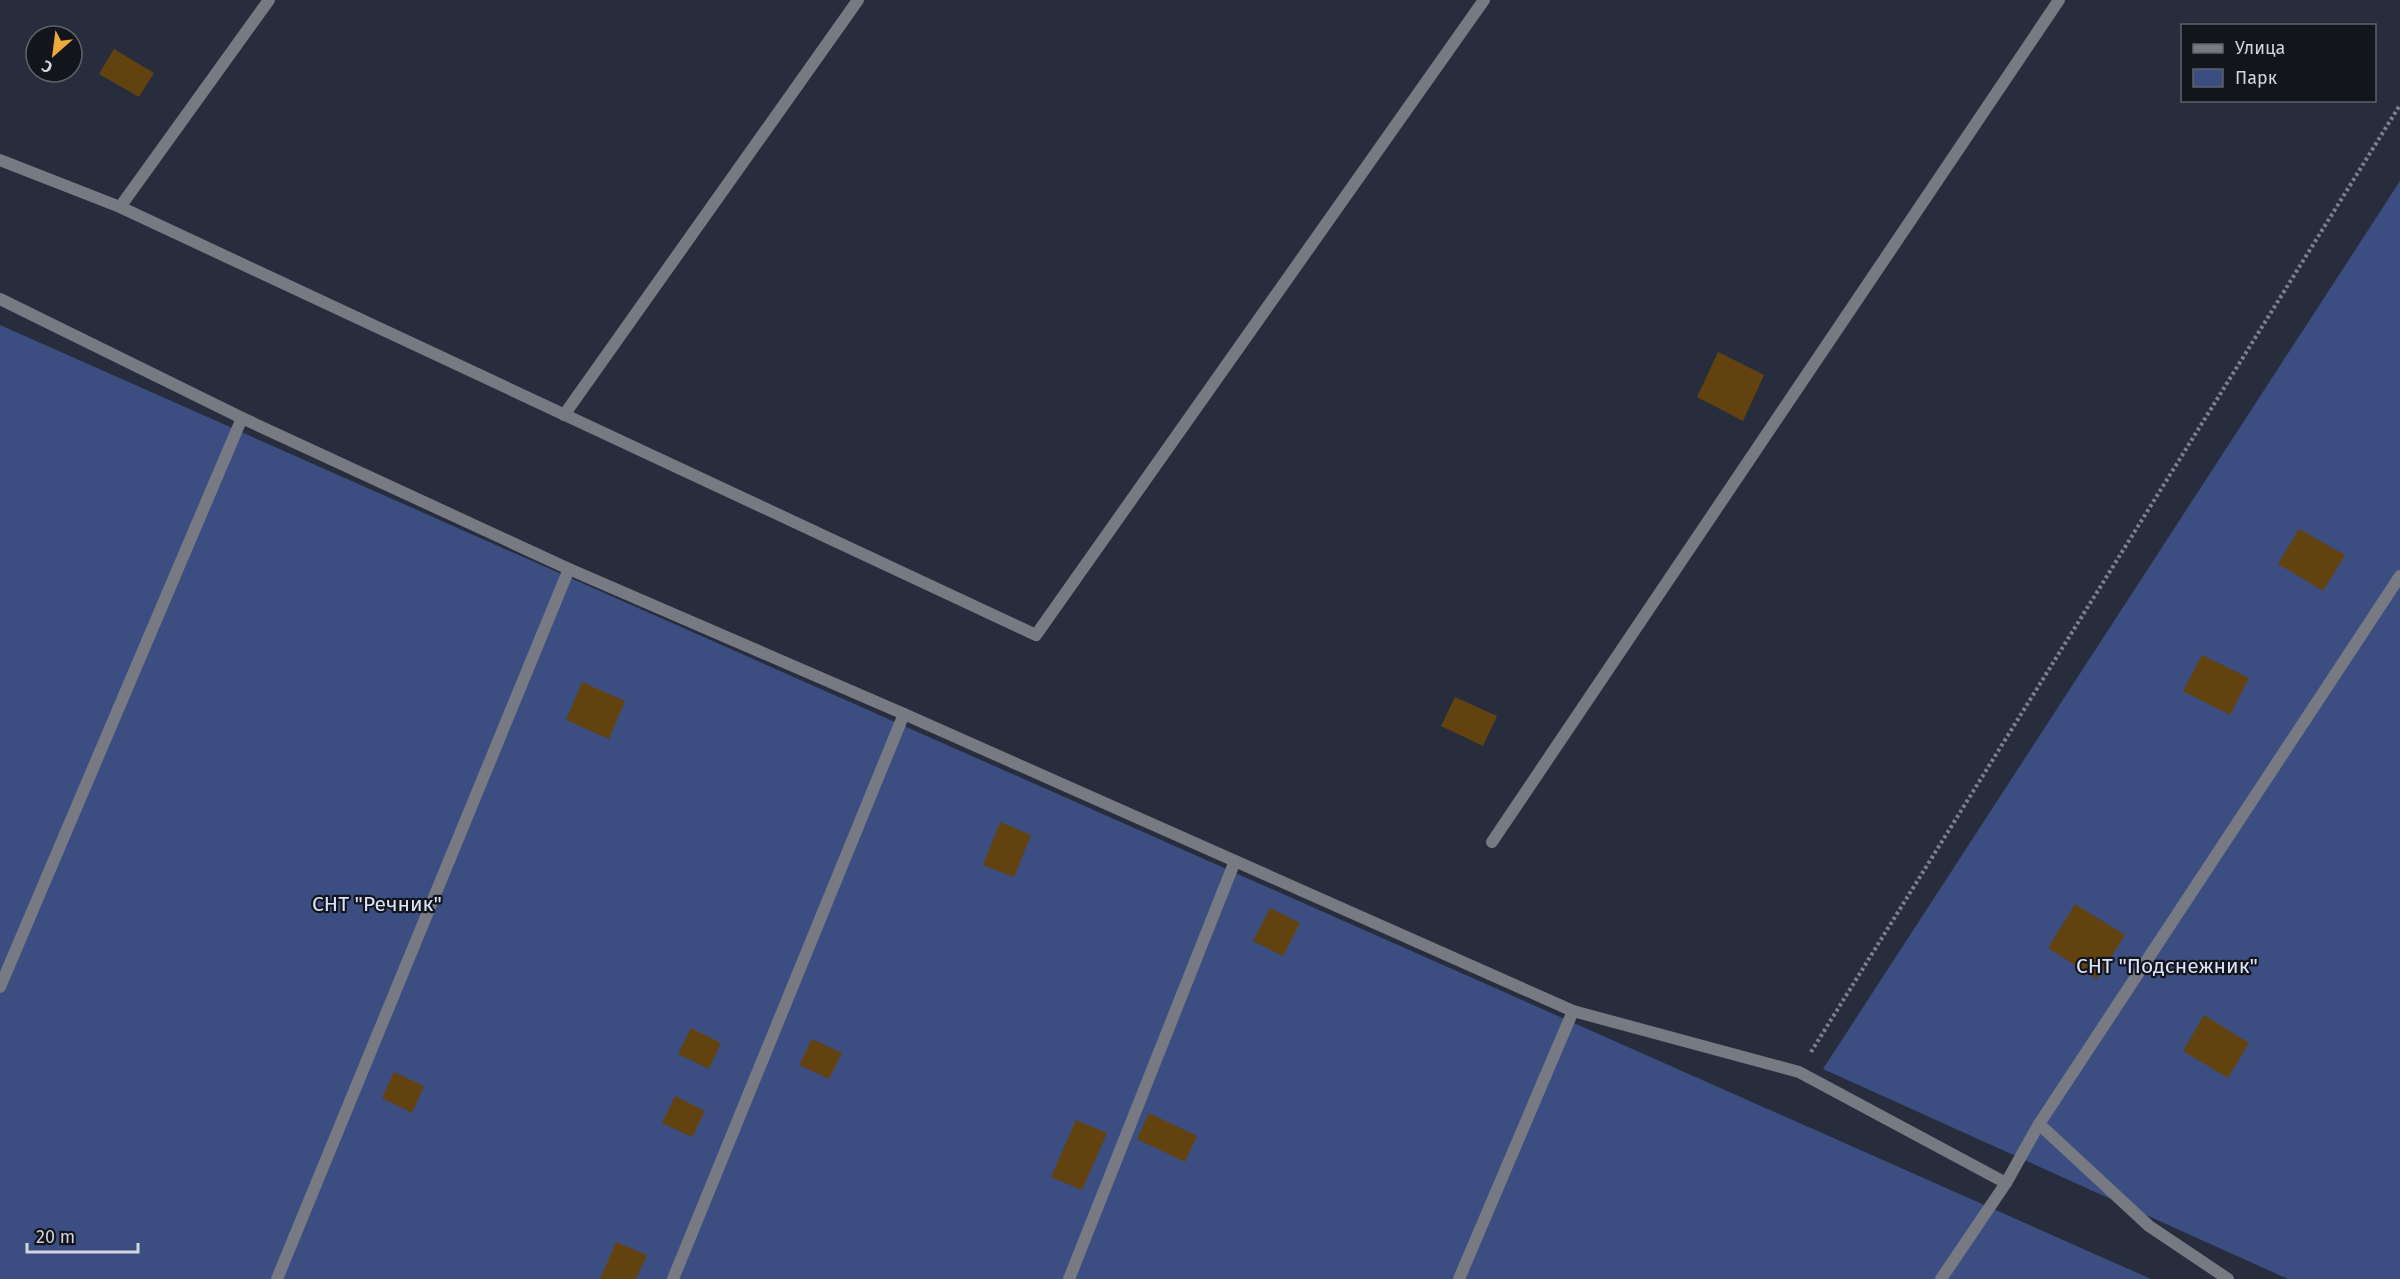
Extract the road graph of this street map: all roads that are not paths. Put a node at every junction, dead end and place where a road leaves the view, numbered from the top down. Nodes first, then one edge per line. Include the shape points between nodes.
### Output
1 (269, 0) edge
2 (858, 0) edge
3 (1484, 0) edge
4 (2059, 0) edge
5 (0, 160) edge
6 (120, 207) junction
7 (0, 299) edge
8 (564, 415) junction
9 (242, 418) junction
10 (569, 569) junction
11 (2400, 576) edge
12 (904, 714) junction
13 (1492, 842) dead end
14 (1236, 861) junction
15 (0, 987) edge
16 (1573, 1011) junction
17 (2039, 1124) junction
18 (2006, 1183) junction
19 (277, 1279) edge
20 (673, 1279) edge
21 (1069, 1279) edge
22 (1459, 1279) edge
23 (1941, 1279) edge
24 (2228, 1279) edge

1 - 6 street
2 - 8 street
3 - 8 street via 1036,635
4 - 13 street
5 - 6 street
6 - 8 street
7 - 9 street
9 - 10 street
9 - 15 street
10 - 12 street
10 - 19 street
11 - 17 street
12 - 14 street
12 - 20 street
14 - 16 street
14 - 21 street
16 - 18 street via 1799,1072
16 - 22 street
17 - 18 street
17 - 24 street via 2149,1226
18 - 23 street

